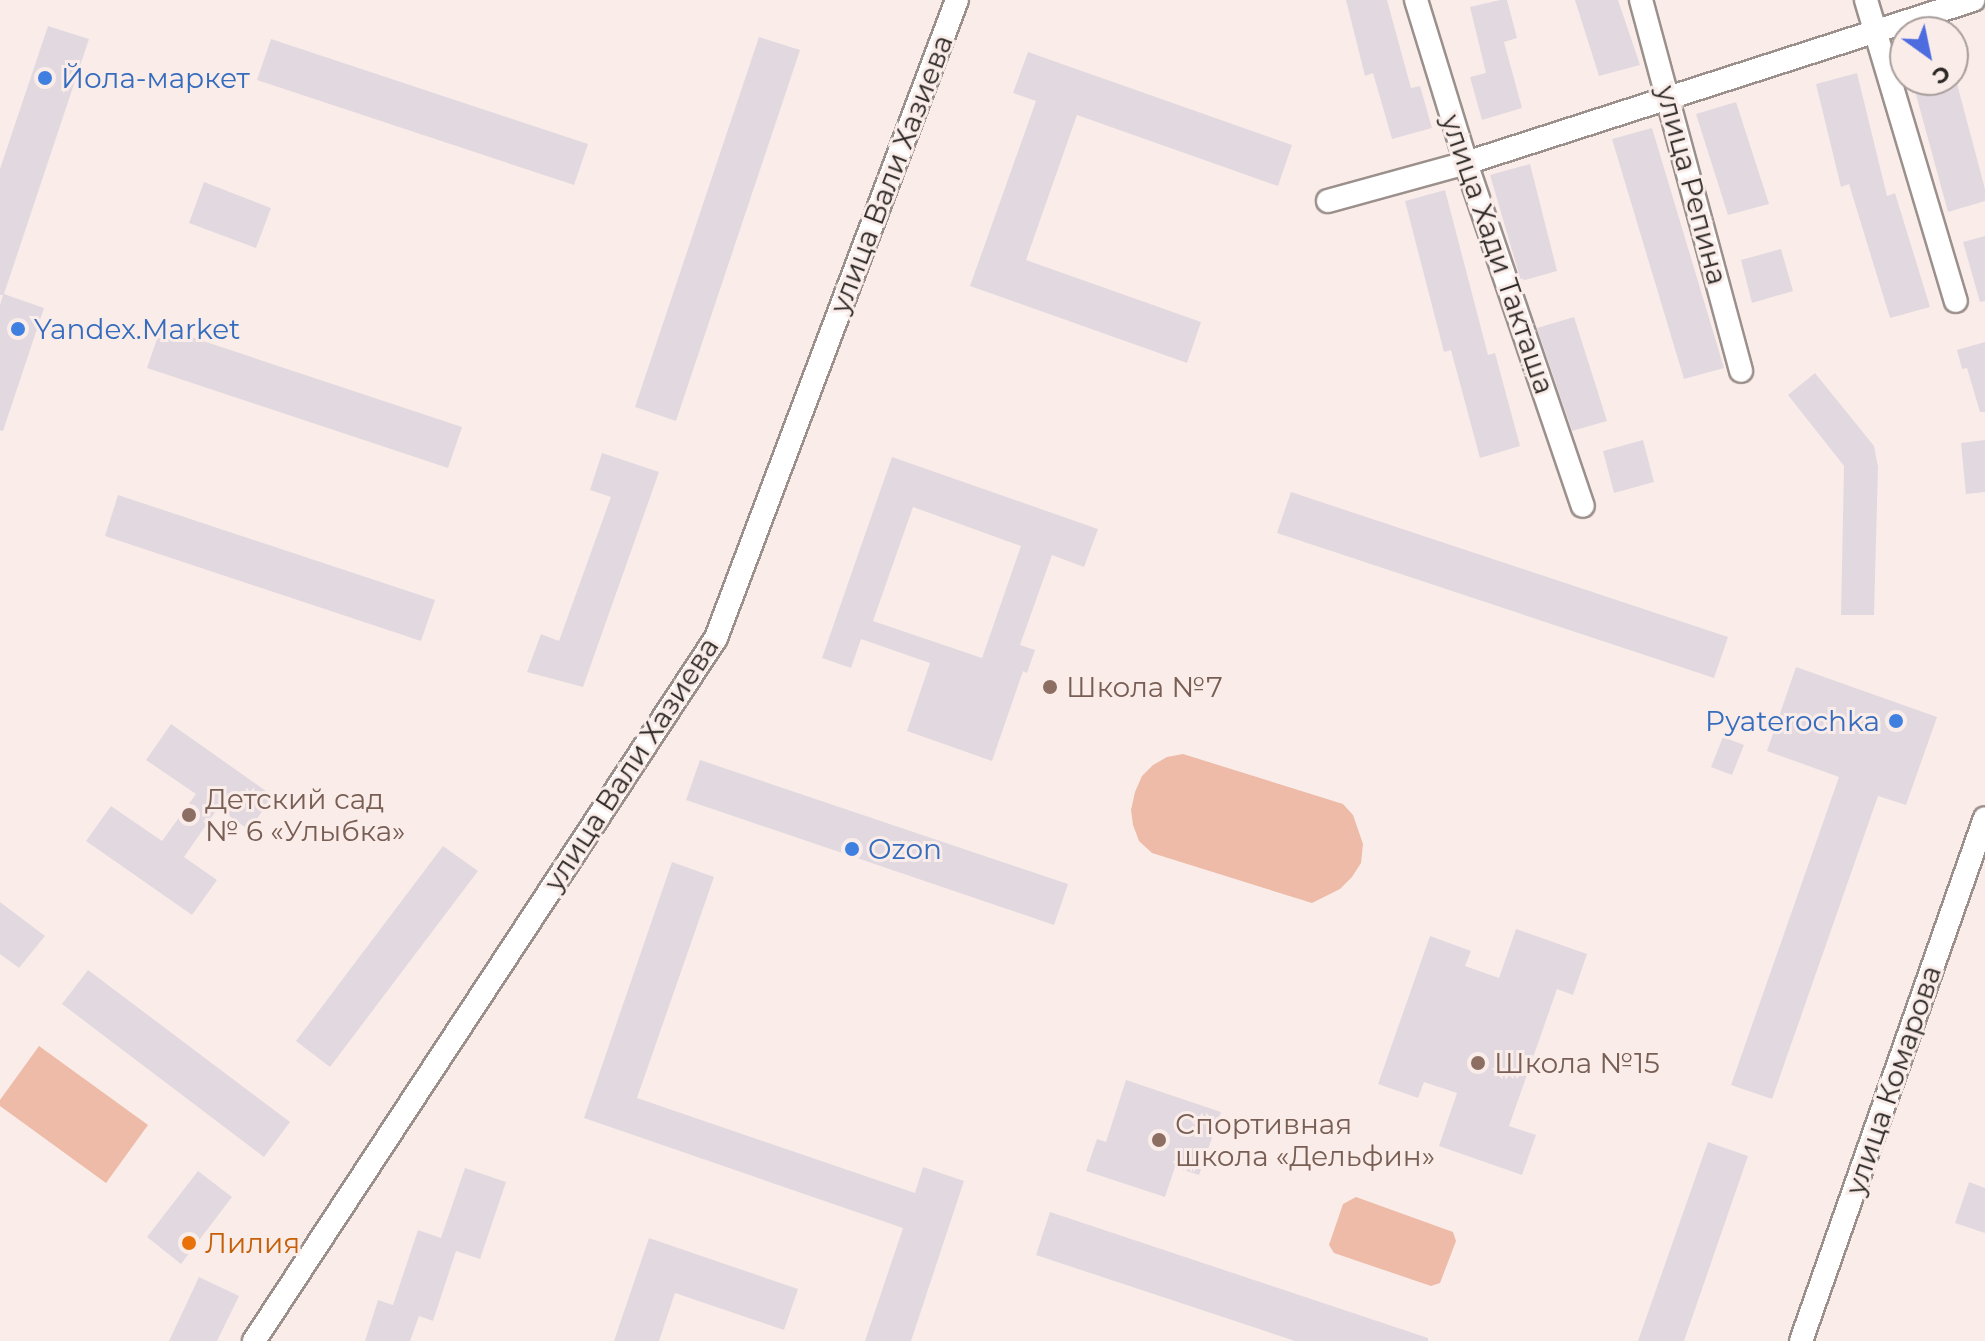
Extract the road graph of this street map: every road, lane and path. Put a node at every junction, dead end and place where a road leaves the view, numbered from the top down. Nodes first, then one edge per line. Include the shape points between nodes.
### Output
1 (957, 0) edge
2 (1416, 0) edge
3 (1641, 0) edge
4 (1866, 0) edge
5 (1973, 0) edge
6 (1875, 31) junction
7 (1669, 96) junction
8 (1466, 163) junction
9 (1328, 201) dead end
10 (1956, 301) dead end
11 (1741, 371) dead end
12 (1583, 506) dead end
13 (1985, 818) edge
14 (254, 1341) edge
15 (1801, 1341) edge

1 - 14 street, улица Вали Хазиева via 716,638
2 - 8 street, улица Хади Такташа
3 - 7 street, улица Репина
4 - 6 street
5 - 6 street
6 - 7 street
6 - 10 street
7 - 8 street
7 - 11 street, улица Репина
8 - 9 street
8 - 12 street, улица Хади Такташа
13 - 15 street, улица Комарова

